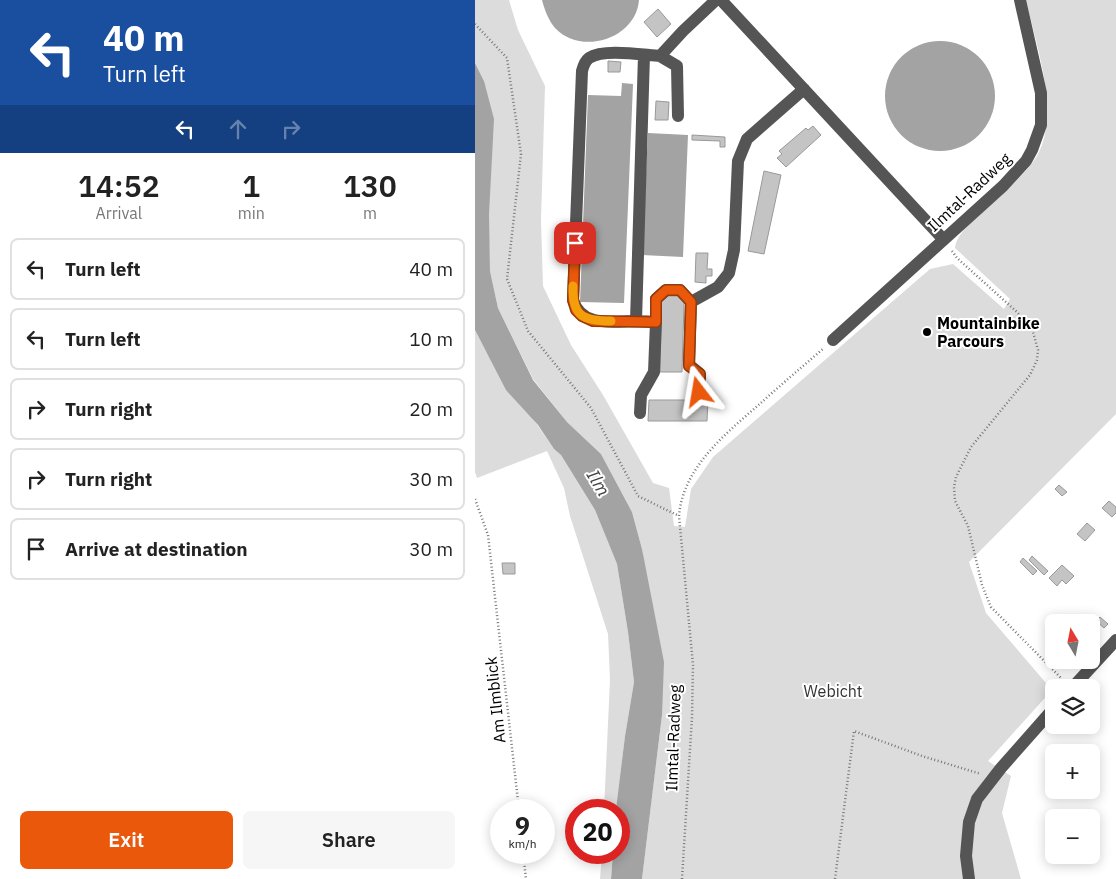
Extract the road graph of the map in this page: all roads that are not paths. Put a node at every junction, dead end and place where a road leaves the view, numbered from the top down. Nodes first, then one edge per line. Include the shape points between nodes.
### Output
1 (716, 0) edge
2 (721, 0) edge
3 (1020, 0) edge
4 (644, 55) junction
5 (660, 56) junction
6 (804, 89) junction
7 (678, 116) dead end
8 (943, 239) junction
9 (691, 302) junction
10 (636, 321) junction
11 (656, 322) junction
12 (833, 340) road end
13 (699, 392) dead end
14 (640, 413) dead end
15 (1116, 640) edge
16 (1073, 679) edge
17 (1045, 718) edge
18 (969, 879) edge

1 - 5 street
2 - 6 street
3 - 8 street, Ilmtal-Radweg via 1041,93 1041,125 1032,150 1017,172
4 - 5 street
4 - 10 street
4 - 10 street via 599,55 590,58 581,72 573,300 576,310 593,321
5 - 7 street via 677,66
6 - 8 street
6 - 9 street via 747,139 737,161 734,250 729,273 718,288
8 - 12 street, Ilmtal-Radweg
9 - 11 street via 680,290 666,290 656,299
9 - 13 street via 689,366 700,374
10 - 11 street
11 - 14 street via 654,372 641,395
15 - 16 street
17 - 18 street via 977,799 969,822 966,856

